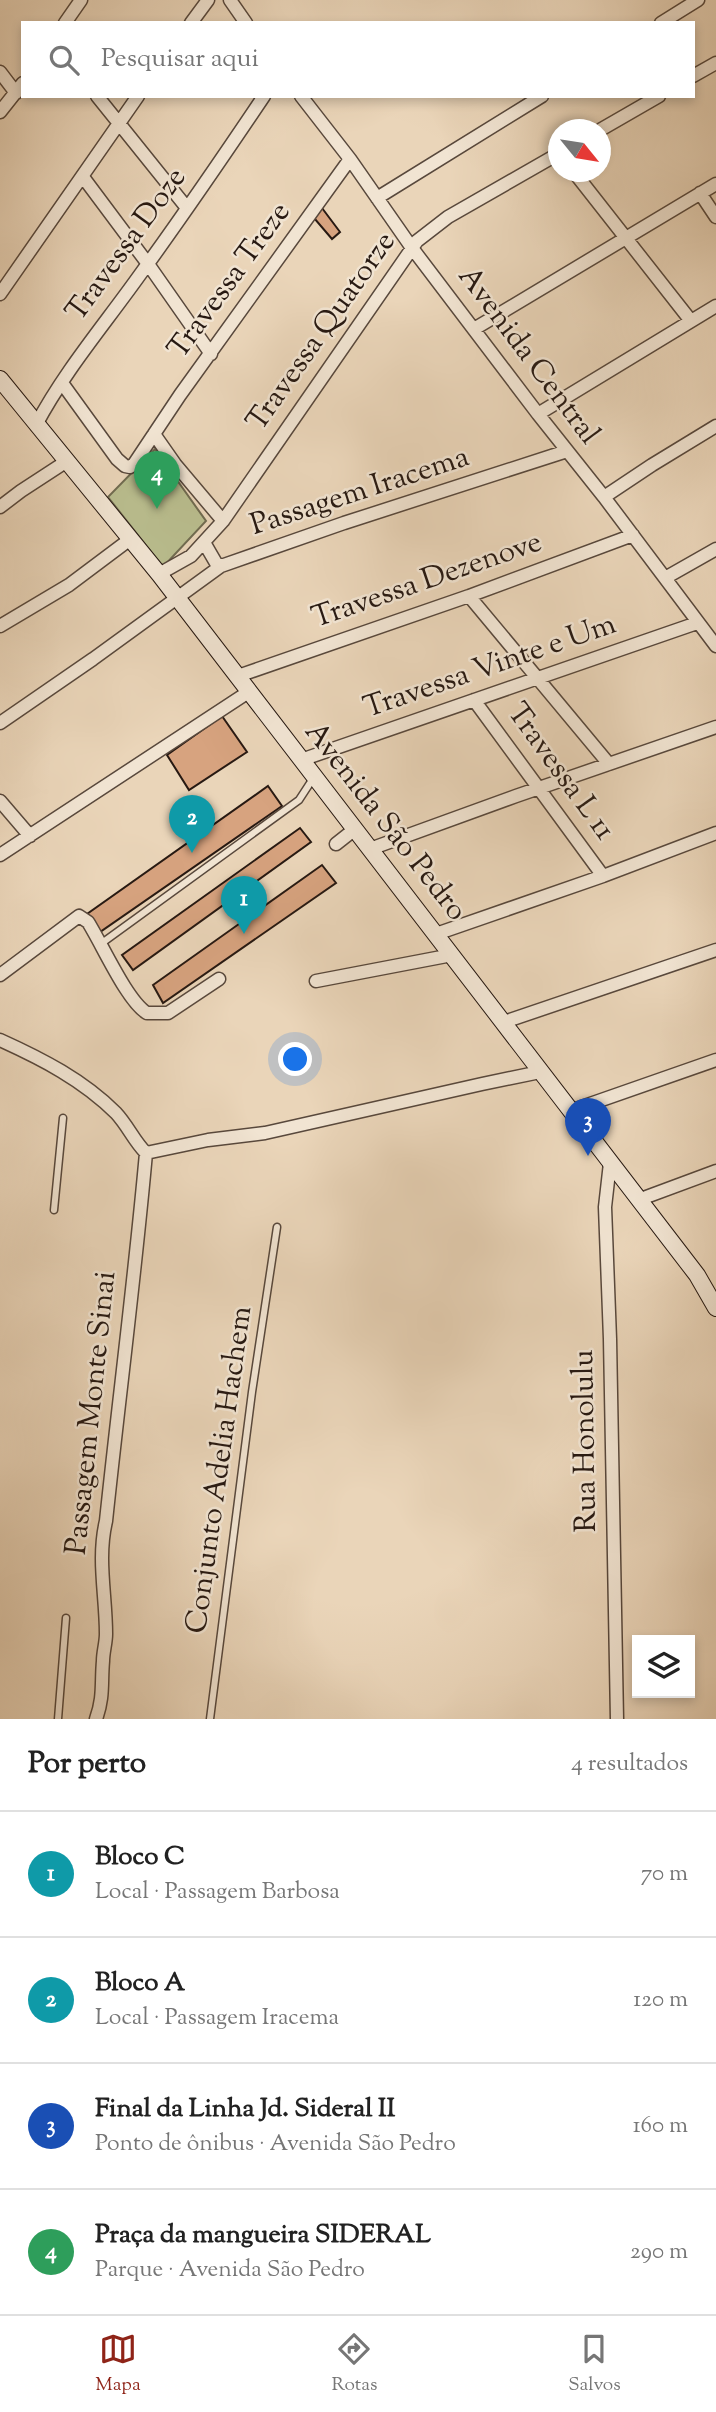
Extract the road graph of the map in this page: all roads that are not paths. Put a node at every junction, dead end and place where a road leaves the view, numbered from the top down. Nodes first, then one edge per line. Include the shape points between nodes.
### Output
1 (81, 0) edge
2 (208, 0) edge
3 (230, 0) edge
4 (698, 0) edge
5 (66, 21) edge
6 (192, 21) edge
7 (245, 21) edge
8 (664, 21) edge
9 (716, 63) edge
10 (0, 72) edge
11 (695, 75) edge
12 (19, 88) edge
13 (98, 98) edge
14 (137, 98) edge
15 (263, 98) edge
16 (303, 98) edge
17 (539, 98) edge
18 (656, 98) edge
19 (0, 112) edge
20 (118, 124) junction
21 (611, 124) edge
22 (350, 159) junction
23 (548, 160) edge
24 (83, 177) junction
25 (582, 182) edge
26 (716, 184) edge
27 (700, 193) junction
28 (377, 198) junction
29 (187, 208) junction
30 (716, 217) edge
31 (625, 237) junction
32 (412, 248) junction
33 (148, 264) junction
34 (0, 294) edge
35 (716, 306) edge
36 (691, 321) junction
37 (474, 329) junction
38 (211, 354) junction
39 (0, 379) edge
40 (62, 383) junction
41 (538, 414) junction
42 (36, 425) junction
43 (716, 426) edge
44 (154, 434) junction
45 (567, 451) junction
46 (67, 461) junction
47 (604, 496) junction
48 (0, 507) edge
49 (223, 522) junction
50 (633, 535) junction
51 (130, 540) junction
52 (205, 544) junction
53 (716, 549) edge
54 (222, 566) junction
55 (159, 574) junction
56 (666, 578) junction
57 (468, 596) junction
58 (176, 598) junction
59 (697, 624) junction
60 (0, 626) edge
61 (716, 646) edge
62 (238, 676) junction
63 (538, 678) junction
64 (250, 691) junction
65 (474, 700) junction
66 (0, 723) edge
67 (716, 727) edge
68 (300, 760) junction
69 (609, 764) junction
70 (314, 777) junction
71 (539, 789) junction
72 (0, 801) edge
73 (355, 829) junction
74 (716, 833) edge
75 (30, 836) junction
76 (336, 844) dead end
77 (370, 849) junction
78 (0, 855) edge
79 (603, 876) junction
80 (436, 934) junction
81 (102, 943) junction
82 (716, 950) edge
83 (452, 955) junction
84 (0, 975) edge
85 (219, 979) dead end
86 (316, 981) dead end
87 (504, 1022) junction
88 (0, 1040) edge
89 (716, 1060) edge
90 (540, 1072) junction
91 (570, 1111) junction
92 (63, 1118) dead end
93 (146, 1153) junction
94 (610, 1163) junction
95 (716, 1171) edge
96 (638, 1200) junction
97 (54, 1210) dead end
98 (277, 1227) dead end
99 (710, 1283) edge
100 (716, 1308) edge
101 (66, 1618) dead end
102 (58, 1719) edge
103 (96, 1719) edge
104 (211, 1719) edge
105 (617, 1719) edge

1 - 5 street
2 - 6 street
3 - 7 street
4 - 8 street
9 - 11 street
10 - 12 street
12 - 19 street
13 - 20 street
14 - 20 street
15 - 29 street, Travessa Doze
16 - 22 street, Avenida Central
17 - 28 street
18 - 21 street
20 - 24 street
20 - 29 street
22 - 28 street, Avenida Central
22 - 38 street, Travessa Treze
23 - 32 street, Travessa Quatorze via 448,217
24 - 33 street
24 - 34 street
25 - 31 street
26 - 27 street
27 - 30 street
27 - 31 street
28 - 32 street, Avenida Central
29 - 33 street, Travessa Doze
31 - 36 street
31 - 37 street
32 - 37 street, Avenida Central
32 - 49 street, Travessa Quatorze
33 - 38 street
33 - 40 street, Travessa Doze
35 - 36 street
36 - 41 street
37 - 41 street, Avenida Central
38 - 44 street, Travessa Treze
39 - 42 main road, Avenida São Pedro
40 - 42 street, Travessa Doze
40 - 44 street, Travessa Treze via 125,466 134,464
41 - 45 street, Avenida Central
42 - 46 main road, Avenida São Pedro
43 - 47 street
44 - 49 street
45 - 47 street, Avenida Central
45 - 54 street, Passagem Iracema
46 - 48 street
46 - 51 main road, Avenida São Pedro
47 - 50 street, Avenida Central
49 - 52 street, Travessa Quatorze
50 - 56 street, Avenida Central
50 - 57 street, Travessa Dezenove
51 - 55 main road, Avenida São Pedro
51 - 60 street via 69,585
52 - 54 street
52 - 55 street, Travessa Quatorze
53 - 56 street
54 - 58 street, Passagem Iracema
55 - 58 main road, Avenida São Pedro
56 - 59 street, Avenida Central
57 - 62 street, Travessa Dezenove
57 - 63 street
58 - 62 main road, Avenida São Pedro
58 - 66 street, Passagem Iracema
59 - 61 street, Avenida Central
59 - 63 street, Travessa Vinte e Um
62 - 64 main road, Avenida São Pedro
63 - 65 street, Travessa Vinte e Um
63 - 69 street
64 - 68 main road, Avenida São Pedro
64 - 75 street
65 - 68 street, Travessa Vinte e Um
65 - 71 street, Travessa L 11
67 - 69 street
68 - 70 main road, Avenida São Pedro
69 - 71 street
70 - 73 main road, Avenida São Pedro
70 - 81 lane via 299,800
71 - 77 street
71 - 79 street, Travessa L 11
72 - 75 street
73 - 76 street
73 - 77 main road, Avenida São Pedro
74 - 79 street
75 - 78 street
77 - 80 main road, Avenida São Pedro
79 - 80 street
80 - 83 main road, Avenida São Pedro
81 - 84 street via 85,918 76,917
81 - 85 street via 127,990 147,1013 168,1013
82 - 87 street
83 - 86 street
83 - 87 main road, Avenida São Pedro
87 - 90 main road, Avenida São Pedro
88 - 93 street via 85,1086 116,1113
89 - 91 street
90 - 91 main road, Avenida São Pedro
90 - 93 street via 265,1133
91 - 94 main road, Avenida São Pedro
92 - 97 lane
93 - 103 street, Passagem Monte Sinai via 102,1539 106,1636 102,1701
94 - 96 main road, Avenida São Pedro
94 - 105 street, Rua Honolulu via 605,1207
95 - 96 street
96 - 99 main road, Avenida São Pedro
98 - 104 lane, Conjunto Adelia Hachem
99 - 100 main road, Avenida São Pedro
101 - 102 lane

